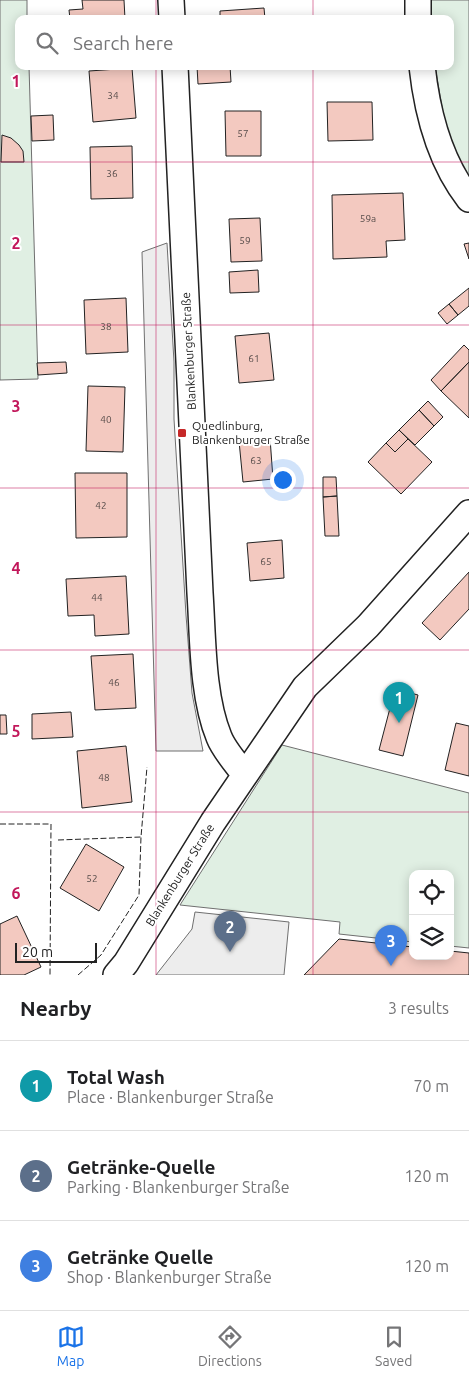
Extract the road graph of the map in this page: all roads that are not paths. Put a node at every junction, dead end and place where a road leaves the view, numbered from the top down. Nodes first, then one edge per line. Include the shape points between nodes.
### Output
1 (171, 0) edge
2 (418, 0) edge
3 (172, 15) edge
4 (418, 15) edge
5 (174, 70) edge
6 (422, 70) edge
7 (469, 199) edge
8 (469, 513) edge
9 (245, 775) junction
10 (116, 975) edge

1 - 3 street
2 - 4 street
5 - 9 street, Blankenburger Straße via 206,680 219,739
6 - 7 street via 444,156
8 - 9 street, Blankenburger Straße via 368,626 305,687
9 - 10 street, Blankenburger Straße

